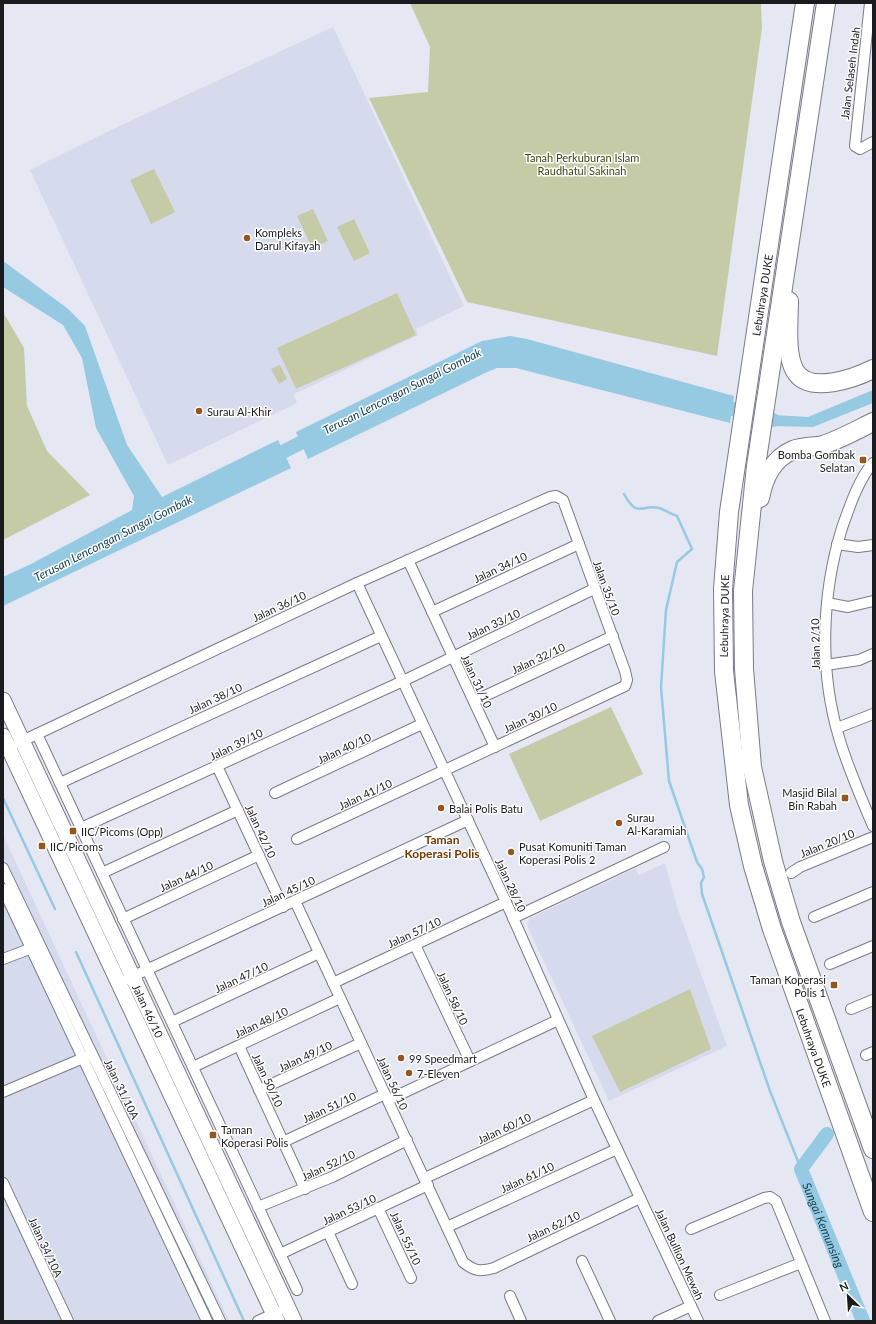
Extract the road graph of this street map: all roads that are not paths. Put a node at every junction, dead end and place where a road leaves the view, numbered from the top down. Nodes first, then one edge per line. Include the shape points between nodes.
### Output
1 (805, 3) edge
2 (826, 3) edge
3 (835, 3) edge
4 (870, 3) edge
5 (873, 65) edge
6 (862, 71) junction
7 (815, 77) junction
8 (873, 142) edge
9 (788, 254) junction
10 (873, 370) edge
11 (873, 422) edge
12 (873, 463) edge
13 (869, 477) edge
14 (563, 500) joint
15 (579, 544) junction
16 (837, 544) junction
17 (873, 545) edge
18 (748, 550) junction
19 (408, 560) junction
20 (357, 583) junction
21 (594, 589) junction
22 (873, 601) edge
23 (827, 603) junction
24 (432, 612) junction
25 (381, 636) junction
26 (613, 636) junction
27 (873, 654) edge
28 (453, 656) junction
29 (826, 665) junction
30 (403, 681) junction
31 (625, 686) joint
32 (3, 700) edge
33 (474, 701) junction
34 (873, 714) edge
35 (422, 724) junction
36 (837, 728) junction
37 (37, 734) junction
38 (22, 741) junction
39 (6, 742) edge
40 (495, 747) junction
41 (217, 766) junction
42 (444, 770) junction
43 (60, 783) junction
44 (275, 793) dead end
45 (238, 810) junction
46 (468, 820) junction
47 (873, 826) edge
48 (81, 828) junction
49 (873, 837) edge
50 (297, 839) dead end
51 (664, 848) dead end
52 (259, 855) junction
53 (3, 868) edge
54 (102, 873) junction
55 (791, 873) dead end
56 (3, 889) edge
57 (873, 892) edge
58 (295, 901) junction
59 (506, 902) junction
60 (283, 907) junction
61 (814, 917) dead end
62 (513, 918) junction
63 (123, 919) junction
64 (415, 945) junction
65 (873, 946) edge
66 (32, 948) junction
67 (319, 953) junction
68 (3, 959) edge
69 (830, 964) dead end
70 (147, 970) junction
71 (133, 977) junction
72 (119, 983) junction
73 (333, 983) junction
74 (340, 998) junction
75 (873, 1000) edge
76 (851, 1009) dead end
77 (558, 1020) junction
78 (172, 1022) junction
79 (361, 1043) junction
80 (239, 1046) junction
81 (87, 1056) junction
82 (470, 1062) junction
83 (193, 1067) junction
84 (259, 1090) junction
85 (3, 1092) edge
86 (387, 1097) junction
87 (594, 1100) junction
88 (407, 1140) junction
89 (283, 1142) junction
90 (617, 1149) junction
91 (873, 1149) edge
92 (426, 1181) junction
93 (3, 1183) edge
94 (305, 1189) junction
95 (640, 1198) junction
96 (258, 1207) junction
97 (378, 1208) junction
98 (873, 1212) edge
99 (447, 1227) junction
100 (691, 1229) dead end
101 (328, 1232) junction
102 (280, 1254) junction
103 (582, 1261) dead end
104 (801, 1263) junction
105 (475, 1270) joint
106 (411, 1278) dead end
107 (352, 1284) dead end
108 (297, 1290) dead end
109 (510, 1296) dead end
110 (720, 1296) dead end
111 (691, 1306) junction
112 (284, 1317) edge
113 (68, 1321) edge
114 (207, 1321) edge
115 (220, 1321) edge
116 (258, 1321) edge
117 (521, 1321) edge
118 (610, 1321) edge
119 (658, 1321) edge
120 (698, 1321) edge
121 (825, 1321) edge

1 - 98 highway, Lebuhraya DUKE via 730,512 723,589 724,671 739,805 753,866 772,929
2 - 7 highway, Lebuhraya DUKE
3 - 7 highway
4 - 6 street, Jalan Selaseh Indah
5 - 6 street
6 - 8 street, Jalan Selaseh Indah via 854,146 860,149
7 - 9 highway, Lebuhraya DUKE
9 - 10 highway via 790,354 796,372 804,379 824,383 846,380
9 - 18 highway, Lebuhraya DUKE via 759,443
11 - 18 highway via 822,445 793,450 776,461 764,481
12 - 13 street, Jalan 2/10
13 - 16 street, Jalan 2/10 via 847,512
14 - 15 street, Jalan 35/10
14 - 19 street, Jalan 36/10 via 556,496 550,498
15 - 21 street, Jalan 35/10
15 - 24 street, Jalan 34/10
16 - 17 street via 858,547
16 - 23 street, Jalan 2/10
18 - 91 highway, Lebuhraya DUKE via 745,556 743,591 744,669 752,767 759,803 791,922
19 - 20 street, Jalan 36/10
19 - 24 street, Jalan 31/10
20 - 25 street, Jalan 28/10
20 - 37 street, Jalan 36/10
21 - 26 street, Jalan 35/10
21 - 28 street, Jalan 33/10
22 - 23 street via 848,607
23 - 29 street, Jalan 2/10
24 - 28 street, Jalan 31/10
25 - 30 street, Jalan 28/10
25 - 43 street, Jalan 38/10
26 - 31 street, Jalan 35/10 via 625,671
26 - 33 street, Jalan 32/10
27 - 29 street via 859,660
28 - 30 street, Jalan 33/10
28 - 33 street, Jalan 31/10
29 - 36 street, Jalan 2/10
30 - 35 street, Jalan 28/10
30 - 41 street, Jalan 39/10
31 - 40 street, Jalan 30/10
32 - 38 main road, Jalan 46/10
33 - 40 street, Jalan 31/10
34 - 36 street
35 - 42 street, Jalan 28/10
35 - 44 street, Jalan 40/10
36 - 47 street, Jalan 2/10 via 852,776
37 - 38 street, Jalan 36/10
37 - 43 street, Jalan 46/10
38 - 39 street, Jalan 36/10
38 - 71 main road, Jalan 46/10
39 - 72 main road, Jalan 46/10
40 - 42 street, Jalan 30/10
41 - 45 street, Jalan 42/10
41 - 48 street, Jalan 39/10
42 - 46 street, Jalan 28/10
42 - 50 street, Jalan 41/10
43 - 48 street, Jalan 46/10
45 - 52 street, Jalan 42/10
45 - 54 street
46 - 58 street, Jalan 45/10
46 - 59 street, Jalan 28/10
48 - 54 street, Jalan 46/10
49 - 55 street, Jalan 20/10
51 - 62 street
52 - 60 street, Jalan 42/10
52 - 63 street, Jalan 44/10
53 - 81 street, Jalan 31/10A
54 - 63 street, Jalan 46/10
56 - 66 street, Jalan 31/10A
57 - 61 street
58 - 60 street, Jalan 45/10
58 - 67 street, Jalan 56/10
59 - 62 street, Jalan 28/10
59 - 64 street, Jalan 57/10
60 - 70 street, Jalan 45/10
62 - 77 street, Jalan 28/10
63 - 70 street, Jalan 46/10
64 - 73 street, Jalan 57/10
64 - 82 street, Jalan 58/10
65 - 69 street
66 - 68 street
66 - 81 street, Jalan 31/10A
67 - 73 street, Jalan 56/10
67 - 78 street, Jalan 47/10
70 - 71 street, Jalan 45/10
70 - 78 street, Jalan 46/10
71 - 72 street, Jalan 45/10
71 - 112 main road, Jalan 46/10
72 - 112 main road, Jalan 46/10
73 - 74 street, Jalan 56/10
74 - 79 street, Jalan 56/10
74 - 80 street, Jalan 48/10
75 - 76 street
77 - 82 street
77 - 87 street, Jalan 28/10
78 - 83 street, Jalan 46/10
79 - 84 street, Jalan 49/10
79 - 86 street, Jalan 56/10
80 - 83 street, Jalan 48/10
80 - 84 street, Jalan 50/10
81 - 85 street
81 - 114 street, Jalan 31/10A
81 - 115 street, Jalan 31/10A
82 - 86 street
83 - 96 street, Jalan 46/10
84 - 89 street, Jalan 50/10
86 - 88 street, Jalan 56/10
86 - 89 street, Jalan 51/10
87 - 90 street, Jalan 28/10
87 - 92 street, Jalan 60/10
88 - 92 street, Jalan 56/10
88 - 94 street, Jalan 52/10
89 - 94 street, Jalan 50/10
90 - 95 street, Jalan 28/10
90 - 99 street, Jalan 61/10
92 - 97 street, Jalan 53/10
92 - 99 street, Jalan 56/10
93 - 113 street, Jalan 34/10A
94 - 96 street, Jalan 52/10
95 - 105 street, Jalan 62/10 via 494,1268
95 - 111 street, Jalan Bullion Mewah
96 - 102 street, Jalan 46/10
97 - 101 street, Jalan 53/10
97 - 106 street, Jalan 55/10
99 - 105 street, Jalan 56/10 via 463,1262
100 - 104 street via 770,1197 776,1201
101 - 102 street, Jalan 53/10
101 - 107 street
102 - 108 street, Jalan 46/10
103 - 118 street
104 - 110 street
104 - 121 street
109 - 117 street
111 - 119 street
111 - 120 street, Jalan Bullion Mewah
112 - 116 street

